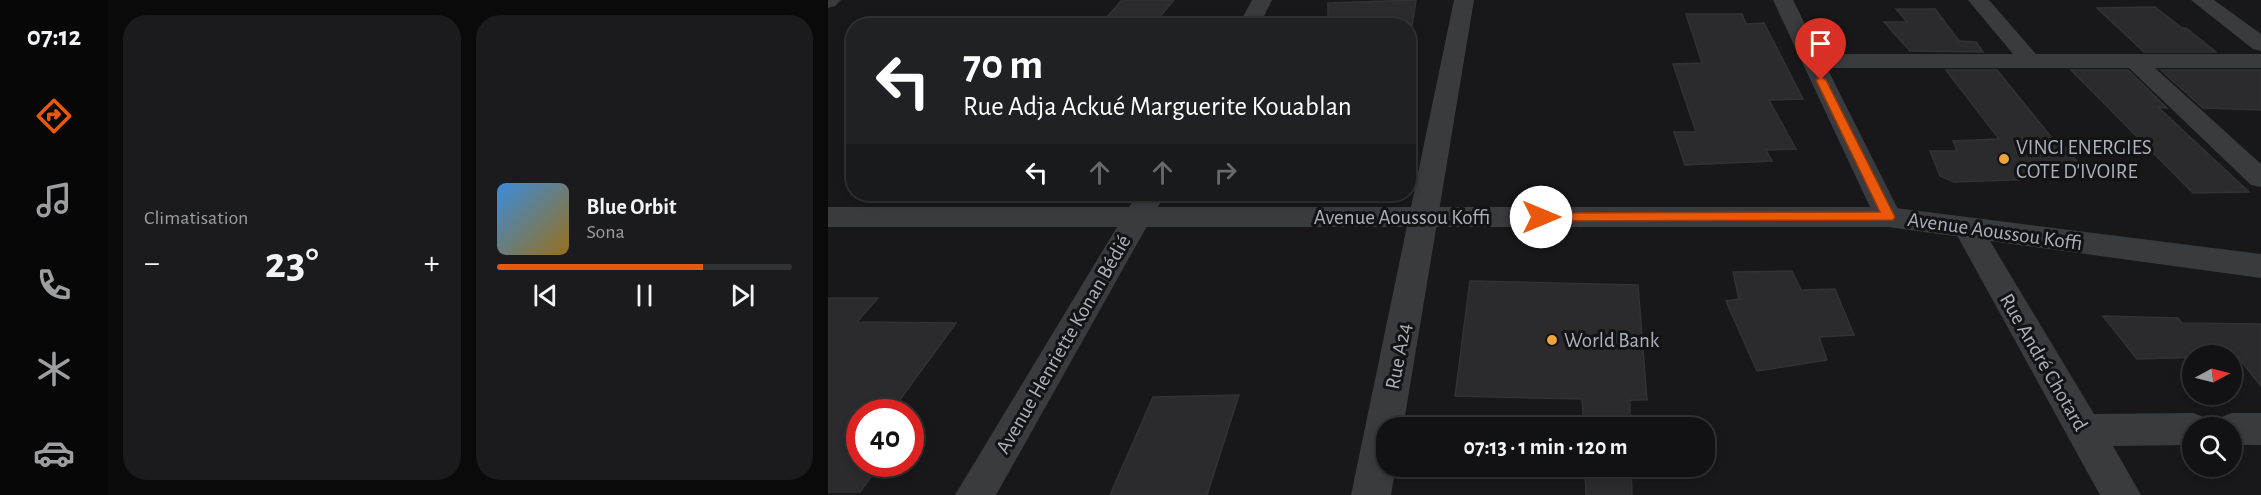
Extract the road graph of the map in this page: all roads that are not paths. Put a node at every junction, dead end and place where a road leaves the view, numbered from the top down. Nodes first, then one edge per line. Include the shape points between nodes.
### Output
1 (1262, 0) edge
2 (1464, 0) edge
3 (1784, 0) edge
4 (1978, 0) edge
5 (2201, 0) edge
6 (1252, 18) edge
7 (2261, 44) edge
8 (1811, 61) junction
9 (2030, 61) junction
10 (2135, 61) junction
11 (2261, 62) edge
12 (2261, 179) edge
13 (1145, 205) edge
14 (828, 217) edge
15 (1425, 217) junction
16 (1888, 217) junction
17 (1968, 228) junction
18 (2261, 266) edge
19 (2182, 429) edge
20 (2242, 429) edge
21 (2261, 429) edge
22 (2082, 430) junction
23 (975, 495) edge
24 (1371, 495) edge
25 (2121, 495) edge

1 - 6 street
2 - 15 street, Rue A24
3 - 8 street
4 - 9 street
5 - 7 street
8 - 9 street
8 - 16 street
9 - 10 street
10 - 11 street
10 - 12 street
13 - 14 street, Avenue Aoussou Koffi
13 - 15 street, Avenue Aoussou Koffi
13 - 23 street, Avenue Henriette Konan Bédié
15 - 16 street, Avenue Aoussou Koffi
15 - 24 street, Rue A24
16 - 17 street, Avenue Aoussou Koffi
17 - 18 street, Avenue Aoussou Koffi
17 - 22 street, Rue André Chotard
19 - 22 street
20 - 21 street
22 - 25 street, Rue André Chotard

